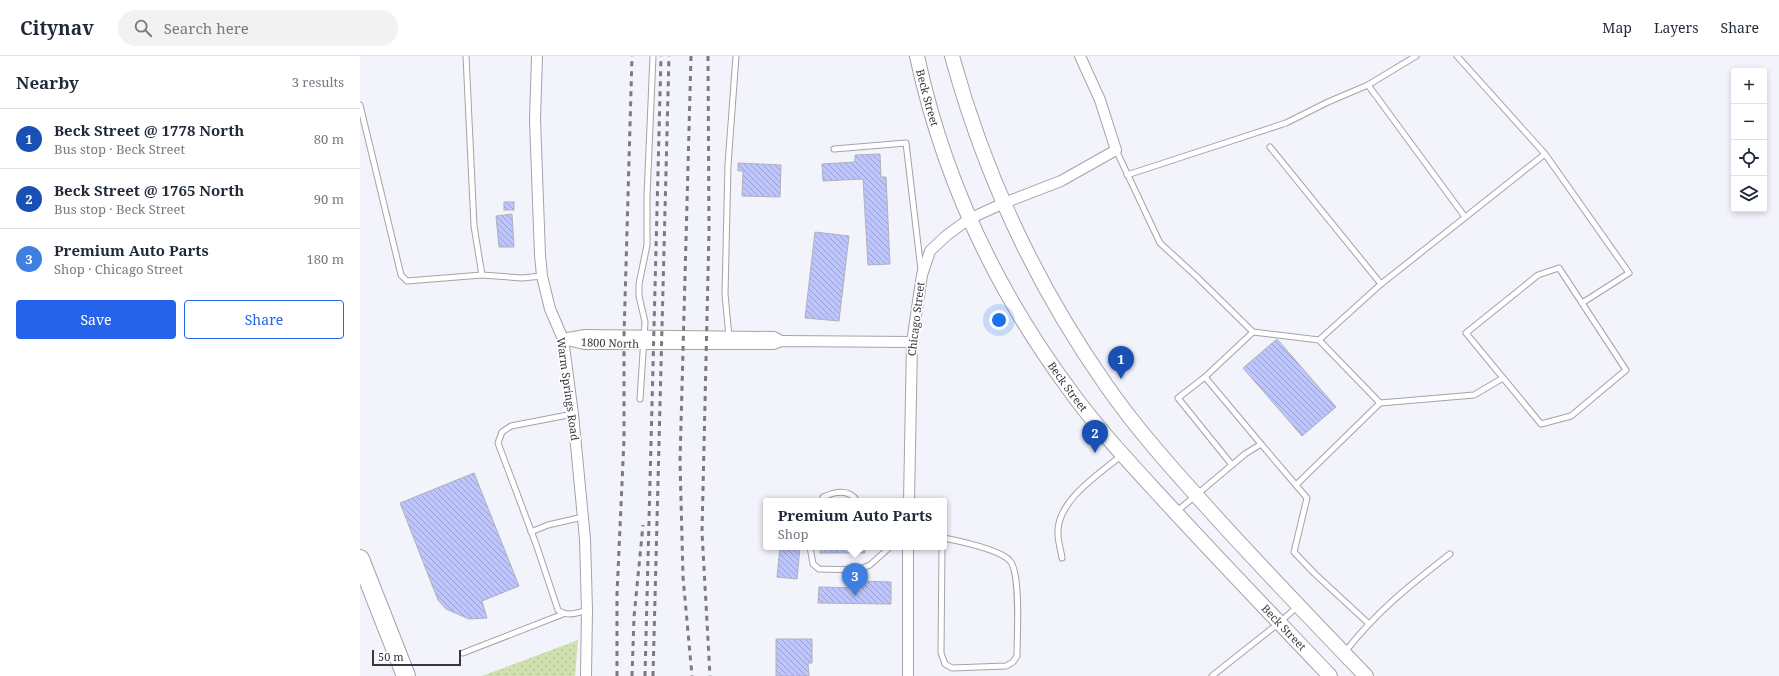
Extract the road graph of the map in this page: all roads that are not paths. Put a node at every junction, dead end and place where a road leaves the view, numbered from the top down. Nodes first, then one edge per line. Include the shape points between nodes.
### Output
1 (466, 56) edge
2 (537, 56) edge
3 (653, 56) edge
4 (736, 56) edge
5 (917, 56) edge
6 (952, 56) edge
7 (1080, 56) edge
8 (1416, 56) edge
9 (1457, 56) edge
10 (1368, 85) junction
11 (360, 105) edge
12 (1270, 147) dead end
13 (834, 148) dead end
14 (1116, 150) junction
15 (1545, 154) junction
16 (1127, 175) junction
17 (1004, 203) junction
18 (1465, 217) junction
19 (969, 219) junction
20 (482, 275) junction
21 (922, 275) junction
22 (542, 276) junction
23 (1381, 284) junction
24 (1582, 303) junction
25 (1253, 332) junction
26 (729, 337) junction
27 (563, 339) junction
28 (644, 340) junction
29 (1319, 340) junction
30 (781, 341) junction
31 (912, 342) junction
32 (1205, 378) junction
33 (1503, 378) junction
34 (640, 399) dead end
35 (1380, 403) junction
36 (573, 414) junction
37 (1261, 444) junction
38 (1122, 455) junction
39 (1232, 465) junction
40 (1296, 485) junction
41 (1196, 495) junction
42 (823, 498) edge
43 (854, 498) edge
44 (909, 498) edge
45 (1175, 512) junction
46 (583, 517) junction
47 (531, 532) junction
48 (947, 539) edge
49 (811, 550) edge
50 (881, 550) edge
51 (908, 550) edge
52 (942, 550) edge
53 (1450, 554) dead end
54 (1062, 558) dead end
55 (360, 559) edge
56 (1299, 605) junction
57 (587, 610) junction
58 (563, 614) junction
59 (1279, 623) junction
60 (1368, 623) junction
61 (463, 653) dead end
62 (1344, 653) junction
63 (406, 676) edge
64 (586, 676) edge
65 (908, 676) edge
66 (1212, 676) edge
67 (1330, 676) edge
68 (1366, 676) edge

1 - 20 lane via 474,226
2 - 22 street, Warm Springs Road via 538,228
3 - 28 lane via 647,245 639,284 645,322
4 - 26 lane via 728,165 725,294
5 - 19 main road, Beck Street via 942,147
6 - 17 main road via 972,123
7 - 14 street via 1100,100
8 - 10 lane
9 - 15 lane
10 - 16 lane via 1286,123
10 - 18 lane
11 - 20 lane via 401,275 407,282
12 - 23 lane
13 - 21 lane via 906,143
14 - 16 lane
14 - 17 street, Chicago Street via 1061,182
15 - 18 lane
15 - 24 lane via 1629,273
16 - 25 lane via 1160,243
17 - 19 street, Chicago Street
17 - 41 main road via 1044,284 1085,354 1133,422
18 - 23 lane
19 - 21 street, Chicago Street via 947,234 930,251
19 - 38 main road, Beck Street via 1026,327 1070,391
20 - 22 lane via 522,278
21 - 31 street, Chicago Street
22 - 27 street, Warm Springs Road via 550,309
23 - 29 lane
24 - 33 lane via 1559,268 1538,275 1466,332
24 - 33 lane via 1626,370 1571,416 1541,424
25 - 29 lane
25 - 32 lane
26 - 28 street, 1800 North
26 - 30 street, 1800 North via 774,338
27 - 28 street, 1800 North via 585,335
27 - 36 street, Warm Springs Road
28 - 30 street, 1800 North via 774,344
28 - 34 lane
29 - 35 lane
30 - 31 street, 1800 North
31 - 44 street, Chicago Street
32 - 37 lane
32 - 39 lane via 1178,398
33 - 35 lane via 1474,395
35 - 40 lane
36 - 46 street, Warm Springs Road
36 - 47 lane via 511,426 502,432 498,443
37 - 39 lane
37 - 40 lane
38 - 45 main road, Beck Street
38 - 54 lane via 1087,484 1064,509 1058,533
39 - 41 lane
40 - 60 lane via 1307,498 1294,552
41 - 45 lane
41 - 56 main road
42 - 43 lane via 834,492 848,493
45 - 59 main road, Beck Street
46 - 47 lane via 548,525
46 - 57 street, Warm Springs Road
47 - 58 lane via 558,610
48 - 52 lane via 1004,555 1012,562 1017,577 1017,656 1013,662 1006,666 952,668 945,664 941,653
49 - 50 lane via 813,564 819,569 858,570 870,565
51 - 65 street
53 - 60 lane via 1401,592
55 - 63 highway
56 - 59 lane
56 - 62 main road
57 - 58 lane
57 - 64 street, Warm Springs Road
58 - 61 lane
59 - 66 lane
59 - 67 main road, Beck Street
60 - 62 lane
62 - 68 main road

